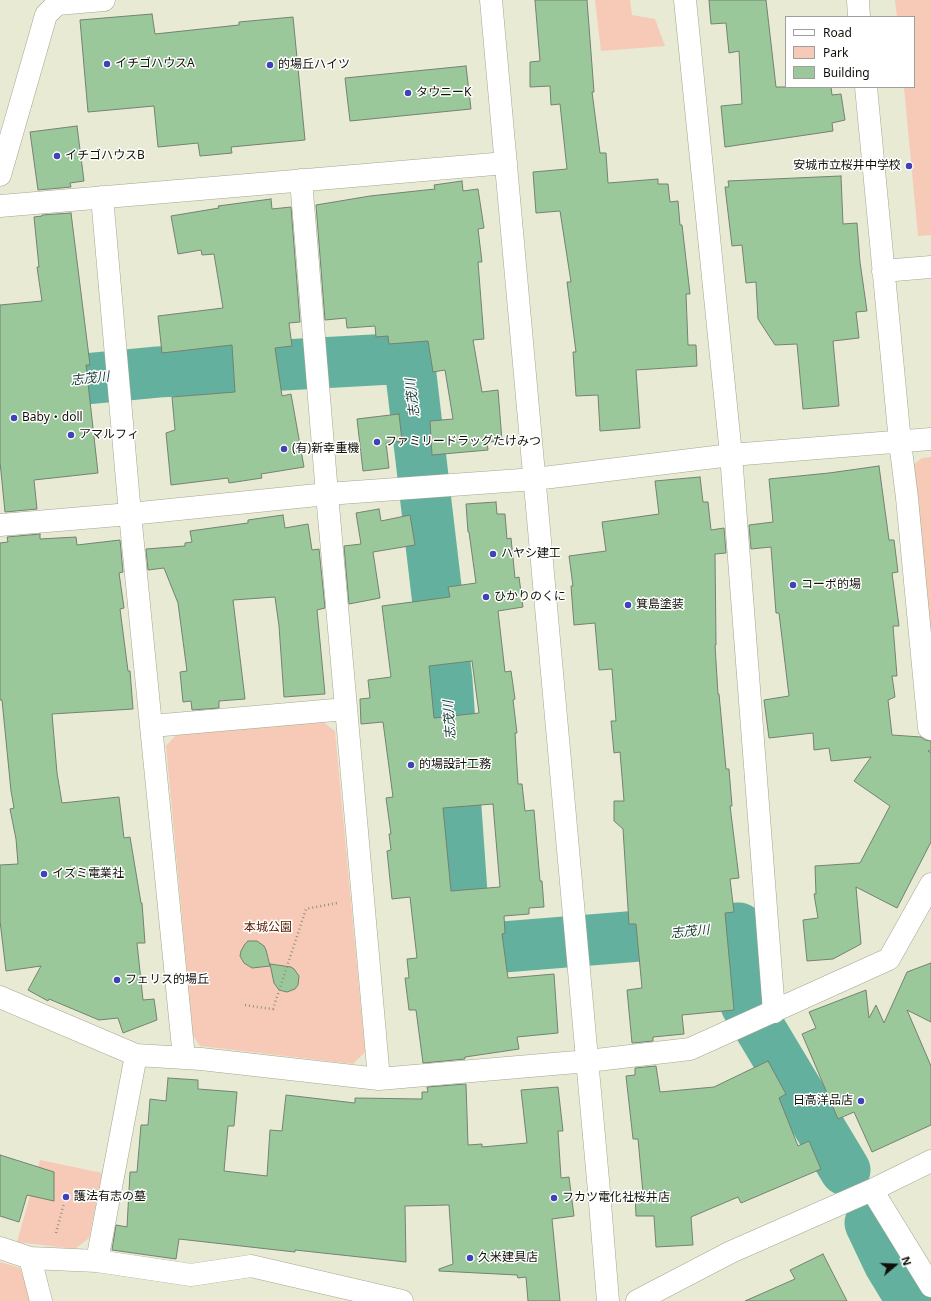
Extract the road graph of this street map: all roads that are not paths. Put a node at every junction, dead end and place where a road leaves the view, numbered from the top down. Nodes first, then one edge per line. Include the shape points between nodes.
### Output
1 (104, 0) edge
2 (491, 0) edge
3 (685, 0) edge
4 (858, 0) edge
5 (56, 2) edge
6 (859, 16) edge
7 (866, 88) edge
8 (506, 163) junction
9 (0, 175) edge
10 (301, 180) junction
11 (102, 197) junction
12 (0, 206) edge
13 (931, 267) edge
14 (883, 271) junction
15 (931, 440) edge
16 (900, 442) junction
17 (731, 455) junction
18 (535, 479) junction
19 (327, 494) junction
20 (130, 514) junction
21 (0, 525) edge
22 (346, 709) junction
23 (152, 726) junction
24 (931, 729) edge
25 (931, 884) edge
26 (0, 997) edge
27 (774, 1012) junction
28 (136, 1055) junction
29 (184, 1058) junction
30 (588, 1061) junction
31 (379, 1079) junction
32 (931, 1161) edge
33 (872, 1190) junction
34 (0, 1248) edge
35 (40, 1258) junction
36 (96, 1262) junction
37 (931, 1286) edge
38 (41, 1301) edge
39 (402, 1301) edge
40 (608, 1301) edge
41 (637, 1301) edge

1 - 5 street
2 - 8 street
3 - 17 street
4 - 6 street
5 - 9 street via 46,15
7 - 14 street
8 - 10 street
8 - 18 street
10 - 11 street
10 - 19 street
11 - 12 street
11 - 20 street
13 - 14 street
14 - 16 street
15 - 16 street
16 - 17 street
16 - 24 street
17 - 18 street
17 - 27 street
18 - 19 street
18 - 30 street
19 - 20 street
19 - 22 street
20 - 21 street
20 - 23 street
22 - 23 street
22 - 31 street
23 - 29 street
25 - 27 street via 889,959
26 - 28 street
27 - 30 street via 690,1049
28 - 29 street
28 - 36 street
29 - 31 street
30 - 31 street
30 - 40 street
32 - 33 street
33 - 37 street
33 - 41 street via 731,1252
34 - 35 street
35 - 36 street
35 - 38 street
36 - 39 street via 191,1275 251,1266

